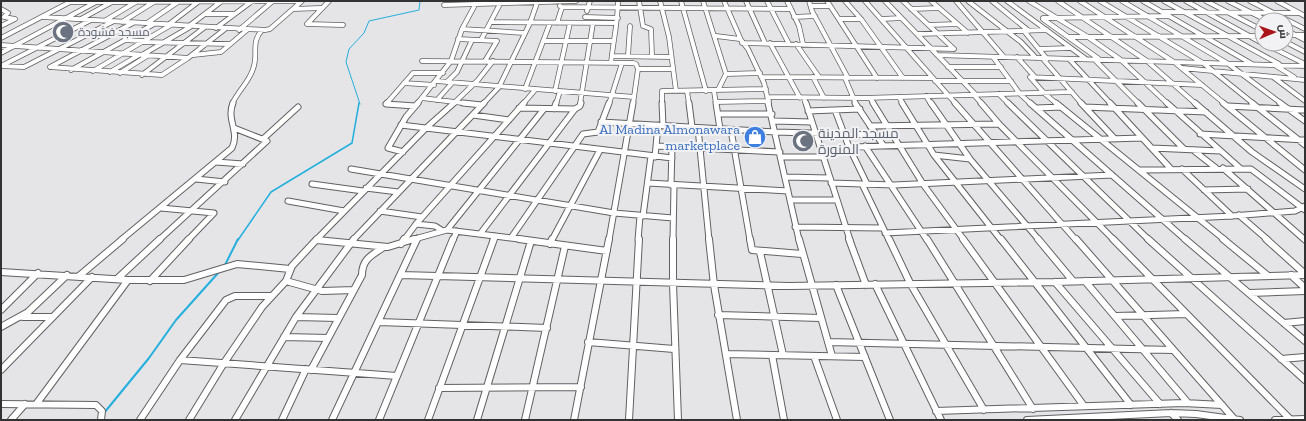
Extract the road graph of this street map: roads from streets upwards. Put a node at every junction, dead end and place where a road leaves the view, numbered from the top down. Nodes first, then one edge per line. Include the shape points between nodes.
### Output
1 (71, 1) edge
2 (137, 1) edge
3 (154, 1) edge
4 (222, 1) edge
5 (251, 1) edge
6 (273, 1) edge
7 (302, 1) edge
8 (329, 1) edge
9 (576, 1) edge
10 (590, 1) edge
11 (618, 1) edge
12 (639, 1) edge
13 (660, 1) edge
14 (681, 1) edge
15 (703, 1) edge
16 (724, 1) edge
17 (746, 1) edge
18 (767, 1) edge
19 (787, 1) edge
20 (809, 1) edge
21 (827, 1) edge
22 (845, 1) edge
23 (865, 1) edge
24 (885, 1) edge
25 (903, 1) edge
26 (932, 1) edge
27 (956, 1) edge
28 (968, 1) edge
29 (992, 1) edge
30 (1008, 1) edge
31 (1028, 1) edge
32 (1058, 1) edge
33 (1080, 1) edge
34 (1100, 1) edge
35 (1122, 1) edge
36 (1143, 1) edge
37 (1164, 1) edge
38 (1186, 1) edge
39 (1206, 1) edge
40 (1228, 1) edge
41 (1250, 1) edge
42 (1278, 1) edge
43 (97, 2) junction
44 (114, 2) edge
45 (179, 2) edge
46 (198, 2) edge
47 (509, 2) edge
48 (557, 2) edge
49 (486, 3) edge
50 (535, 3) edge
51 (500, 4) junction
52 (444, 5) dead end
53 (475, 5) junction
54 (812, 6) junction
55 (830, 6) junction
56 (562, 7) junction
57 (293, 8) junction
58 (321, 8) junction
59 (588, 8) junction
60 (619, 8) junction
61 (640, 8) junction
62 (939, 8) junction
63 (1, 9) edge
64 (662, 9) junction
65 (684, 9) junction
66 (706, 9) junction
67 (727, 9) junction
68 (750, 9) junction
69 (772, 9) junction
70 (791, 9) junction
71 (911, 9) junction
72 (1163, 12) junction
73 (1206, 12) junction
74 (1229, 12) junction
75 (1250, 12) junction
76 (1254, 12) edge
77 (1273, 12) edge
78 (1294, 12) edge
79 (1298, 12) junction
80 (8, 13) junction
81 (1184, 13) junction
82 (205, 14) junction
83 (234, 14) junction
84 (1254, 14) edge
85 (1, 16) edge
86 (815, 16) junction
87 (1126, 16) junction
88 (1148, 16) junction
89 (1169, 16) junction
90 (1305, 16) edge
91 (43, 17) junction
92 (585, 17) junction
93 (794, 17) junction
94 (1104, 17) junction
95 (67, 18) junction
96 (618, 18) junction
97 (901, 18) junction
98 (1057, 18) junction
99 (1083, 18) junction
100 (81, 19) junction
101 (839, 19) junction
102 (861, 19) junction
103 (882, 19) junction
104 (91, 20) junction
105 (106, 20) junction
106 (114, 21) junction
107 (122, 22) junction
108 (134, 22) junction
109 (492, 22) junction
110 (146, 23) junction
111 (530, 23) junction
112 (550, 23) junction
113 (557, 23) junction
114 (570, 23) junction
115 (583, 23) junction
116 (593, 23) junction
117 (616, 23) junction
118 (1294, 23) edge
119 (155, 24) junction
120 (956, 24) junction
121 (169, 25) junction
122 (343, 25) dead end
123 (929, 25) junction
124 (1, 26) edge
125 (190, 26) junction
126 (630, 26) dead end
127 (1254, 26) edge
128 (205, 27) junction
129 (216, 28) junction
130 (225, 29) junction
131 (462, 29) junction
132 (1305, 29) edge
133 (239, 30) junction
134 (246, 30) junction
135 (262, 30) junction
136 (487, 30) junction
137 (1024, 31) junction
138 (1029, 31) junction
139 (1048, 31) junction
140 (983, 32) junction
141 (1007, 32) junction
142 (1062, 32) junction
143 (525, 33) junction
144 (968, 33) junction
145 (917, 34) junction
146 (940, 34) junction
147 (1296, 35) joint
148 (1305, 35) edge
149 (716, 36) junction
150 (1111, 36) junction
151 (1134, 36) junction
152 (1159, 36) junction
153 (1182, 36) junction
154 (1205, 36) junction
155 (1230, 36) junction
156 (1249, 36) junction
157 (1254, 36) edge
158 (1069, 37) junction
159 (1088, 37) junction
160 (1, 38) edge
161 (458, 39) junction
162 (1254, 39) edge
163 (124, 40) junction
164 (472, 40) junction
165 (481, 40) junction
166 (613, 40) junction
167 (1305, 40) edge
168 (544, 41) junction
169 (566, 41) junction
170 (589, 41) junction
171 (741, 41) junction
172 (143, 42) junction
173 (163, 43) junction
174 (767, 43) junction
175 (183, 44) junction
176 (206, 44) junction
177 (230, 44) junction
178 (789, 44) junction
179 (796, 44) junction
180 (803, 44) junction
181 (1, 45) edge
182 (14, 46) junction
183 (830, 46) junction
184 (857, 46) junction
185 (1294, 46) edge
186 (881, 47) junction
187 (37, 48) junction
188 (907, 48) junction
189 (930, 48) junction
190 (1070, 48) junction
191 (1040, 49) junction
192 (58, 50) junction
193 (79, 51) junction
194 (1280, 52) edge
195 (1305, 52) edge
196 (1, 53) edge
197 (100, 53) junction
198 (122, 54) junction
199 (193, 55) junction
200 (937, 55) junction
201 (143, 56) junction
202 (612, 56) junction
203 (628, 56) junction
204 (652, 56) junction
205 (993, 56) junction
206 (671, 57) junction
207 (1004, 57) junction
208 (1017, 57) junction
209 (165, 58) junction
210 (188, 58) junction
211 (1036, 58) junction
212 (1045, 59) junction
213 (1068, 59) junction
214 (1086, 60) junction
215 (1097, 60) junction
216 (1121, 60) junction
217 (422, 61) dead end
218 (451, 61) junction
219 (462, 61) junction
220 (485, 61) junction
221 (493, 61) junction
222 (1147, 61) junction
223 (512, 62) junction
224 (536, 62) junction
225 (560, 62) junction
226 (586, 62) junction
227 (1174, 62) junction
228 (610, 63) junction
229 (622, 63) junction
230 (1203, 63) junction
231 (1227, 63) junction
232 (1252, 64) junction
233 (1275, 65) junction
234 (1281, 65) junction
235 (1305, 65) edge
236 (1, 66) edge
237 (948, 66) junction
238 (1001, 67) junction
239 (1182, 68) junction
240 (638, 69) junction
241 (672, 69) junction
242 (70, 70) junction
243 (93, 71) junction
244 (110, 72) junction
245 (1213, 72) junction
246 (119, 73) junction
247 (443, 73) junction
248 (726, 74) junction
249 (1242, 74) junction
250 (142, 75) junction
251 (761, 75) junction
252 (790, 77) junction
253 (813, 77) junction
254 (1035, 77) junction
255 (1273, 77) junction
256 (819, 78) junction
257 (847, 78) junction
258 (877, 78) junction
259 (903, 78) junction
260 (1060, 78) junction
261 (934, 79) junction
262 (1089, 80) junction
263 (1302, 80) edge
264 (962, 81) junction
265 (1011, 81) junction
266 (1118, 81) junction
267 (404, 83) junction
268 (436, 83) junction
269 (450, 83) junction
270 (1146, 83) junction
271 (1174, 84) junction
272 (475, 85) junction
273 (1202, 85) junction
274 (498, 87) junction
275 (525, 89) junction
276 (535, 90) junction
277 (716, 90) junction
278 (766, 90) junction
279 (557, 91) junction
280 (676, 91) junction
281 (688, 91) junction
282 (706, 91) junction
283 (1072, 92) junction
284 (583, 93) junction
285 (1044, 93) junction
286 (999, 94) junction
287 (1020, 94) junction
288 (612, 95) junction
289 (948, 95) junction
290 (975, 95) junction
291 (926, 96) junction
292 (634, 97) junction
293 (899, 97) junction
294 (422, 98) junction
295 (802, 98) junction
296 (824, 98) junction
297 (852, 98) junction
298 (870, 98) junction
299 (768, 99) junction
300 (437, 100) junction
301 (1305, 101) edge
302 (456, 102) junction
303 (716, 102) junction
304 (482, 105) junction
305 (415, 106) junction
306 (1228, 106) junction
307 (298, 107) dead end
308 (1062, 107) junction
309 (1085, 107) junction
310 (519, 108) junction
311 (1037, 108) junction
312 (1115, 108) junction
313 (1257, 108) junction
314 (544, 109) junction
315 (554, 109) junction
316 (575, 109) junction
317 (860, 109) junction
318 (1290, 109) junction
319 (835, 110) junction
320 (1145, 110) junction
321 (1305, 110) edge
322 (808, 111) junction
323 (1175, 111) junction
324 (1206, 112) junction
325 (718, 114) junction
326 (772, 114) junction
327 (473, 115) junction
328 (509, 120) junction
329 (774, 121) junction
330 (1305, 121) edge
331 (601, 122) junction
332 (811, 122) junction
333 (629, 124) junction
334 (999, 124) junction
335 (401, 125) junction
336 (945, 125) junction
337 (972, 125) junction
338 (660, 126) junction
339 (870, 126) junction
340 (886, 126) junction
341 (915, 126) junction
342 (695, 127) junction
343 (234, 128) junction
344 (426, 128) junction
345 (720, 129) junction
346 (731, 130) junction
347 (456, 132) junction
348 (776, 132) junction
349 (814, 133) junction
350 (844, 134) junction
351 (1200, 134) junction
352 (876, 135) junction
353 (1233, 136) junction
354 (494, 137) junction
355 (1264, 137) junction
356 (1142, 138) junction
357 (263, 139) junction
358 (1101, 139) junction
359 (1116, 139) junction
360 (1298, 139) junction
361 (520, 140) junction
362 (1045, 140) junction
363 (1074, 140) junction
364 (1305, 140) edge
365 (1017, 141) junction
366 (989, 142) junction
367 (957, 143) junction
368 (548, 144) junction
369 (926, 144) junction
370 (883, 145) junction
371 (897, 145) junction
372 (1305, 145) edge
373 (656, 146) junction
374 (865, 146) junction
375 (574, 147) junction
376 (672, 147) junction
377 (848, 147) junction
378 (1152, 148) junction
379 (700, 149) junction
380 (1184, 149) junction
381 (600, 150) junction
382 (735, 150) junction
383 (1192, 150) junction
384 (1220, 151) junction
385 (403, 152) junction
386 (625, 154) junction
387 (780, 154) junction
388 (934, 155) junction
389 (653, 157) junction
390 (822, 157) junction
391 (672, 158) junction
392 (970, 159) junction
393 (216, 162) junction
394 (243, 164) junction
395 (1216, 168) junction
396 (1224, 168) junction
397 (1240, 168) junction
398 (351, 169) dead end
399 (1171, 169) junction
400 (1182, 169) junction
401 (1139, 170) junction
402 (1305, 170) edge
403 (380, 174) junction
404 (1112, 175) junction
405 (1082, 177) junction
406 (785, 178) junction
407 (1054, 178) junction
408 (196, 179) junction
409 (411, 179) junction
410 (1023, 179) junction
411 (830, 181) junction
412 (988, 181) junction
413 (225, 182) junction
414 (955, 182) junction
415 (648, 183) junction
416 (312, 184) dead end
417 (865, 184) junction
418 (923, 184) junction
419 (672, 185) junction
420 (890, 185) junction
421 (450, 186) junction
422 (705, 187) junction
423 (741, 189) junction
424 (1248, 189) junction
425 (1305, 189) edge
426 (365, 190) junction
427 (479, 190) junction
428 (1204, 190) junction
429 (788, 191) junction
430 (398, 192) junction
431 (508, 196) junction
432 (790, 200) junction
433 (836, 200) junction
434 (537, 201) junction
435 (288, 202) dead end
436 (570, 207) junction
437 (161, 208) junction
438 (1304, 208) edge
439 (193, 210) junction
440 (344, 211) junction
441 (380, 212) junction
442 (1274, 213) junction
443 (614, 214) junction
444 (1235, 215) junction
445 (641, 216) junction
446 (422, 217) junction
447 (673, 218) junction
448 (1197, 218) junction
449 (1161, 220) junction
450 (1128, 222) junction
451 (1098, 223) junction
452 (416, 224) junction
453 (1063, 225) junction
454 (795, 227) junction
455 (1027, 227) junction
456 (845, 228) junction
457 (993, 229) junction
458 (445, 231) junction
459 (457, 231) junction
460 (884, 231) junction
461 (956, 231) junction
462 (922, 232) junction
463 (480, 234) junction
464 (495, 236) junction
465 (418, 238) junction
466 (511, 238) junction
467 (317, 240) junction
468 (1305, 240) edge
469 (531, 241) junction
470 (351, 243) junction
471 (401, 244) junction
472 (550, 244) junction
473 (565, 246) junction
474 (384, 247) junction
475 (606, 251) junction
476 (760, 252) junction
477 (802, 254) junction
478 (290, 269) junction
479 (1, 272) edge
480 (38, 273) junction
481 (67, 275) junction
482 (401, 275) junction
483 (1267, 275) junction
484 (1292, 275) junction
485 (1305, 275) edge
486 (79, 276) junction
487 (439, 276) junction
488 (92, 277) junction
489 (1229, 277) junction
490 (479, 278) junction
491 (519, 278) junction
492 (558, 278) junction
493 (1192, 278) junction
494 (117, 279) junction
495 (1151, 279) junction
496 (128, 280) junction
497 (601, 280) junction
498 (1112, 280) junction
499 (150, 281) junction
500 (286, 281) junction
501 (1073, 281) junction
502 (1085, 281) junction
503 (635, 282) junction
504 (1034, 282) junction
505 (1055, 282) junction
506 (910, 283) junction
507 (956, 283) junction
508 (994, 283) junction
509 (673, 284) junction
510 (866, 284) junction
511 (875, 284) junction
512 (714, 285) junction
513 (836, 285) junction
514 (768, 286) junction
515 (810, 286) junction
516 (1305, 288) edge
517 (315, 290) junction
518 (354, 290) junction
519 (1305, 291) edge
520 (1249, 294) junction
521 (272, 296) junction
522 (1, 310) edge
523 (1186, 314) junction
524 (718, 315) junction
525 (1142, 315) junction
526 (23, 316) junction
527 (1116, 316) junction
528 (52, 317) junction
529 (296, 317) junction
530 (338, 318) junction
531 (776, 318) junction
532 (820, 318) junction
533 (379, 322) junction
534 (1305, 322) edge
535 (418, 323) junction
536 (1284, 323) junction
537 (462, 325) junction
538 (1, 327) edge
539 (506, 327) junction
540 (547, 328) junction
541 (284, 338) junction
542 (328, 338) junction
543 (1305, 341) edge
544 (588, 342) junction
545 (828, 342) junction
546 (860, 343) junction
547 (904, 345) junction
548 (632, 346) junction
549 (946, 346) junction
550 (993, 346) junction
551 (1041, 348) junction
552 (1086, 348) junction
553 (674, 349) junction
554 (1113, 349) junction
555 (1145, 350) junction
556 (1173, 350) junction
557 (726, 354) junction
558 (772, 355) junction
559 (783, 355) junction
560 (814, 356) junction
561 (832, 356) junction
562 (865, 357) junction
563 (1305, 358) edge
564 (1281, 359) junction
565 (180, 360) junction
566 (224, 363) junction
567 (266, 366) junction
568 (1, 370) edge
569 (308, 370) junction
570 (354, 374) junction
571 (397, 376) junction
572 (1305, 380) edge
573 (533, 386) junction
574 (487, 387) junction
575 (580, 387) junction
576 (439, 388) junction
577 (1188, 403) junction
578 (1, 404) edge
579 (25, 404) junction
580 (37, 404) junction
581 (1160, 404) junction
582 (1131, 405) junction
583 (1222, 405) junction
584 (1084, 406) junction
585 (1102, 406) junction
586 (984, 410) junction
587 (1021, 410) junction
588 (1033, 410) junction
589 (936, 411) junction
590 (1171, 413) junction
591 (1108, 415) junction
592 (1122, 417) edge
593 (1081, 418) edge
594 (1059, 419) edge
595 (1298, 419) edge
596 (11, 420) edge
597 (101, 420) edge
598 (140, 420) edge
599 (189, 420) edge
600 (235, 420) edge
601 (282, 420) edge
602 (332, 420) edge
603 (379, 420) edge
604 (428, 420) edge
605 (477, 420) edge
606 (525, 420) edge
607 (574, 420) edge
608 (630, 420) edge
609 (678, 420) edge
610 (737, 420) edge
611 (784, 420) edge
612 (837, 420) edge
613 (890, 420) edge
614 (941, 420) edge
615 (1026, 420) edge
616 (1178, 420) edge
617 (1237, 420) edge
618 (1275, 420) edge

1 - 43 street
1 - 91 street
2 - 3 street
2 - 44 street
2 - 105 street
3 - 45 street
3 - 107 street
4 - 5 street
4 - 46 street
4 - 82 street
5 - 6 street
5 - 83 street
6 - 7 street
6 - 133 street
7 - 57 street
8 - 58 street
9 - 48 street
10 - 59 street
11 - 60 street
12 - 61 street
13 - 64 street
14 - 65 street
15 - 66 street
16 - 67 street
17 - 68 street
18 - 69 street
19 - 70 street
20 - 54 street
21 - 55 street
22 - 102 street
23 - 103 street
24 - 97 street
25 - 71 street
26 - 62 street
27 - 140 street
28 - 141 street
29 - 138 street
30 - 139 street
31 - 98 street
32 - 99 street
33 - 94 street
34 - 87 street
35 - 88 street
36 - 72 street
37 - 81 street
38 - 73 street
39 - 74 street
40 - 75 street
41 - 77 street
42 - 79 street
43 - 44 street
43 - 95 street
44 - 100 street
45 - 46 street
45 - 110 street
46 - 121 street
47 - 50 street
47 - 51 street
48 - 50 street
48 - 56 street via 559,7
49 - 51 street
49 - 53 street
50 - 111 street
51 - 109 street
52 - 53 street
53 - 131 street
54 - 55 street
54 - 86 street
55 - 101 street
56 - 59 street
56 - 113 street
57 - 58 street
57 - 135 street via 270,29
58 - 122 street via 307,24
59 - 60 street
59 - 92 street
60 - 61 street
60 - 96 street
61 - 64 street
61 - 204 street via 643,26 652,29
62 - 71 street
62 - 120 street
63 - 80 street
64 - 65 street
64 - 206 street
65 - 66 street
65 - 282 street
66 - 67 street
66 - 149 street
67 - 68 street
67 - 171 street
68 - 69 street
68 - 174 street
69 - 70 street
69 - 178 street
70 - 93 street
71 - 123 street
72 - 81 street
72 - 89 street
73 - 74 street
73 - 81 street
73 - 156 street
74 - 75 street
74 - 127 street
75 - 76 street
75 - 84 street
78 - 79 street
79 - 90 street
80 - 85 street
80 - 124 street via 4,16 15,19
81 - 155 street
82 - 83 street
82 - 125 street
83 - 129 street
86 - 93 street
86 - 183 street
87 - 88 street
87 - 94 street
87 - 152 street
88 - 89 street
88 - 153 street
89 - 154 street
91 - 95 street
91 - 160 street
92 - 96 street
92 - 115 street
93 - 180 street
94 - 99 street
94 - 151 street
95 - 100 street
95 - 182 street
96 - 117 street
97 - 103 street
97 - 145 street
98 - 99 street
98 - 142 street via 1043,18
98 - 159 street
99 - 150 street
100 - 104 street
101 - 102 street
101 - 184 street
102 - 186 street
103 - 188 street
104 - 105 street
104 - 187 street
105 - 106 street
106 - 107 street
106 - 192 street
107 - 108 street
108 - 110 street
108 - 193 street
109 - 111 street
109 - 136 street
110 - 119 street
111 - 112 street
111 - 143 street
112 - 113 street
112 - 168 street
113 - 114 street
114 - 115 street
114 - 169 street
115 - 116 street
116 - 117 street
116 - 170 street
117 - 166 street
118 - 132 street
119 - 121 street
119 - 163 street
120 - 123 street
120 - 144 street
121 - 125 street
121 - 172 street
123 - 146 street
125 - 128 street
125 - 173 street
126 - 203 street
128 - 129 street
128 - 175 street
129 - 130 street
130 - 133 street
130 - 176 street
131 - 136 street
131 - 161 street
133 - 134 street
134 - 135 street
134 - 177 street
135 - 343 street via 254,41 256,59 253,70 233,100 230,115
136 - 143 street
136 - 165 street
137 - 138 street
137 - 141 street
137 - 191 street
138 - 139 street
139 - 142 street
139 - 190 street
140 - 141 street
140 - 144 street
140 - 207 street
141 - 211 street
142 - 158 street
143 - 223 street
144 - 146 street
145 - 146 street
145 - 189 street
146 - 189 street via 954,49
147 - 148 street
147 - 167 street
149 - 171 street
149 - 248 street
150 - 151 street
150 - 159 street
150 - 222 street
151 - 152 street
151 - 227 street
152 - 153 street
152 - 230 street
153 - 154 street
153 - 231 street
154 - 155 street
154 - 232 street
155 - 156 street
155 - 234 street
156 - 157 street
156 - 162 street
158 - 159 street
158 - 215 street
159 - 216 street
161 - 164 street
161 - 218 street
163 - 172 street
163 - 197 street
164 - 165 street
164 - 219 street
165 - 220 street via 497,41
166 - 170 street
166 - 202 street
168 - 169 street
168 - 224 street
169 - 170 street
169 - 225 street
170 - 226 street
171 - 174 street
171 - 251 street
172 - 173 street
172 - 198 street
173 - 175 street
173 - 201 street
174 - 178 street
174 - 252 street
175 - 176 street
175 - 209 street
176 - 177 street
176 - 199 street
177 - 199 street via 219,53
178 - 179 street
179 - 180 street
179 - 256 street
180 - 183 street
181 - 182 street
182 - 187 street
182 - 196 street
183 - 184 street
183 - 257 street
184 - 186 street
184 - 258 street
185 - 195 street
186 - 188 street
186 - 259 street
187 - 192 street
187 - 236 street
188 - 189 street
188 - 261 street
189 - 200 street
190 - 191 street
190 - 214 street
191 - 212 street
192 - 193 street
192 - 236 street via 24,67
193 - 197 street
193 - 242 street via 50,68
194 - 235 street
197 - 198 street
197 - 242 street
198 - 201 street
198 - 243 street
199 - 210 street
200 - 205 street
200 - 237 street
201 - 209 street
201 - 244 street
201 - 246 street
202 - 203 street
202 - 228 street
203 - 204 street
204 - 206 street
205 - 207 street
205 - 238 street
206 - 241 street
207 - 208 street
208 - 211 street
208 - 254 street
209 - 210 street
209 - 250 street
210 - 250 street via 162,75
211 - 212 street
212 - 213 street
212 - 260 street
213 - 214 street
213 - 262 street
214 - 215 street
215 - 216 street
215 - 266 street
216 - 222 street
216 - 270 street
217 - 218 street
218 - 219 street
218 - 247 street
219 - 220 street
219 - 269 street
220 - 221 street
221 - 223 street
221 - 272 street
222 - 227 street
222 - 271 street
223 - 224 street
223 - 274 street
224 - 225 street
224 - 275 street
225 - 226 street
225 - 279 street
226 - 228 street
226 - 284 street
227 - 230 street
227 - 239 street
228 - 229 street
229 - 240 street via 635,63
229 - 288 street
230 - 231 street
230 - 245 street
231 - 232 street
231 - 249 street
232 - 233 street
233 - 234 street
233 - 263 street
234 - 235 street
237 - 238 street
237 - 264 street
238 - 265 street
239 - 245 street
239 - 273 street
240 - 241 street
240 - 292 street
241 - 280 street
242 - 243 street
243 - 244 street
244 - 246 street
245 - 249 street
245 - 313 street
246 - 250 street
247 - 267 street via 413,73
247 - 268 street
248 - 251 street
248 - 277 street
249 - 255 street
249 - 318 street
251 - 252 street
251 - 278 street
252 - 253 street
252 - 295 street
253 - 256 street
253 - 296 street
254 - 260 street
254 - 285 street via 1030,78
255 - 263 street
255 - 301 street
256 - 257 street
257 - 258 street
257 - 297 street
258 - 259 street
259 - 261 street
260 - 262 street
260 - 283 street
261 - 264 street
261 - 289 street
262 - 266 street
262 - 312 street
264 - 265 street
264 - 290 street
265 - 287 street
266 - 270 street
266 - 320 street
267 - 268 street
267 - 305 street via 386,104
268 - 269 street
268 - 294 street
269 - 272 street
269 - 300 street
270 - 271 street
270 - 323 street
271 - 273 street
271 - 324 street
272 - 274 street
272 - 302 street
273 - 306 street
274 - 275 street
274 - 304 street
275 - 276 street
276 - 279 street
276 - 310 street
277 - 278 street
277 - 282 street
277 - 303 street
278 - 299 street
279 - 284 street
279 - 315 street
280 - 281 street
280 - 338 street via 662,92
281 - 282 street
281 - 342 street
283 - 285 street
283 - 309 street
284 - 288 street
284 - 316 street via 580,106
285 - 287 street
285 - 308 street
286 - 287 street
286 - 290 street
286 - 362 street
287 - 311 street
288 - 292 street
288 - 331 street
289 - 290 street
289 - 291 street
289 - 337 street
290 - 334 street
291 - 293 street
291 - 336 street
292 - 333 street
293 - 298 street
293 - 341 street
294 - 300 street
294 - 305 street
295 - 296 street
295 - 299 street
295 - 322 street
296 - 297 street
297 - 298 street
297 - 317 street
298 - 340 street
299 - 303 street
299 - 326 street
300 - 302 street
302 - 304 street
302 - 344 street
303 - 325 street
304 - 327 street
305 - 335 street
306 - 313 street
306 - 355 street
307 - 357 street
308 - 311 street
308 - 358 street
309 - 312 street
309 - 359 street
310 - 314 street
310 - 328 street
311 - 363 street
312 - 320 street
312 - 356 street
313 - 318 street
313 - 360 street
314 - 315 street
314 - 361 street
315 - 316 street
316 - 368 street
317 - 319 street
317 - 339 street
318 - 321 street
318 - 330 street
319 - 322 street
319 - 350 street
320 - 323 street
320 - 380 street
322 - 332 street
323 - 324 street
323 - 351 street
324 - 353 street
325 - 326 street
325 - 345 street
326 - 329 street
327 - 328 street
327 - 347 street
328 - 354 street
329 - 332 street
329 - 348 street
331 - 333 street
331 - 375 street via 598,132 583,133
332 - 349 street
333 - 338 street
333 - 386 street
334 - 337 street
334 - 365 street
335 - 344 street
335 - 385 street via 388,149
336 - 337 street
336 - 341 street
336 - 367 street
337 - 366 street
338 - 342 street
338 - 373 street
339 - 340 street
339 - 352 street
340 - 341 street
340 - 371 street
341 - 369 street
342 - 345 street
342 - 379 street
343 - 357 street
343 - 393 street via 237,136 234,146
344 - 347 street
344 - 385 street
345 - 346 street
346 - 348 street
346 - 382 street
347 - 354 street
347 - 409 street
348 - 349 street
348 - 387 street
349 - 350 street
349 - 390 street
350 - 352 street
350 - 377 street
351 - 353 street
351 - 384 street
352 - 370 street
353 - 355 street
353 - 425 street via 1258,157
354 - 361 street
354 - 421 street
355 - 360 street
355 - 402 street
356 - 359 street
356 - 378 street
357 - 394 street via 266,143
358 - 359 street
358 - 363 street
358 - 401 street
360 - 364 street
360 - 372 street
361 - 368 street
361 - 427 street
362 - 363 street
362 - 365 street
362 - 405 street
363 - 404 street
365 - 366 street
365 - 407 street
366 - 367 street
366 - 410 street
367 - 369 street
367 - 392 street
368 - 375 street
368 - 431 street
369 - 371 street
369 - 388 street
370 - 371 street
370 - 374 street
371 - 418 street
373 - 376 street
373 - 389 street
374 - 377 street
374 - 420 street
375 - 381 street
375 - 434 street
376 - 379 street
376 - 391 street
377 - 417 street
378 - 380 street
378 - 399 street
379 - 382 street
379 - 422 street
380 - 383 street
381 - 386 street
381 - 436 street
382 - 387 street
382 - 423 street
383 - 384 street
383 - 395 street
384 - 397 street
385 - 403 street
386 - 389 street
386 - 443 street
387 - 390 street
387 - 406 street
388 - 392 street
388 - 414 street
389 - 391 street
389 - 415 street
390 - 411 street
391 - 419 street
392 - 412 street
393 - 394 street
393 - 408 street
394 - 413 street
395 - 396 street
395 - 400 street
396 - 397 street
396 - 424 street
397 - 438 street via 1256,171
398 - 403 street
399 - 400 street
399 - 401 street
400 - 428 street
401 - 448 street
403 - 409 street
403 - 426 street
404 - 405 street
404 - 449 street
405 - 407 street
405 - 450 street
406 - 411 street
406 - 429 street
407 - 410 street
407 - 451 street
408 - 413 street
408 - 437 street
409 - 421 street
409 - 430 street
410 - 412 street
410 - 453 street
411 - 417 street
411 - 433 street
412 - 414 street
412 - 455 street
413 - 439 street
414 - 418 street
414 - 457 street
415 - 419 street
415 - 445 street
416 - 426 street
417 - 420 street
417 - 460 street
418 - 420 street
418 - 461 street
419 - 422 street
419 - 447 street
420 - 462 street
421 - 427 street
421 - 446 street
422 - 423 street
422 - 512 street
423 - 429 street
423 - 476 street via 751,248
424 - 428 street
424 - 442 street
426 - 430 street
426 - 440 street
427 - 431 street
427 - 458 street
428 - 444 street
429 - 432 street
430 - 441 street
431 - 434 street
431 - 463 street
432 - 433 street
432 - 454 street
433 - 456 street
434 - 436 street
434 - 466 street
435 - 440 street
436 - 443 street
436 - 472 street
437 - 439 street
437 - 486 street
438 - 442 street
439 - 494 street
439 - 499 street via 214,213
440 - 467 street
441 - 446 street
441 - 470 street
442 - 444 street
442 - 468 street
443 - 445 street
443 - 475 street
444 - 448 street
444 - 485 street
445 - 447 street
445 - 503 street
446 - 452 street
447 - 509 street
448 - 449 street
448 - 483 street
449 - 450 street
449 - 489 street
450 - 451 street
450 - 493 street
451 - 453 street
451 - 495 street
452 - 458 street via 435,226
452 - 471 street
453 - 455 street
453 - 498 street
454 - 456 street
454 - 477 street
455 - 457 street
455 - 501 street
456 - 460 street
456 - 510 street
457 - 461 street
457 - 504 street
458 - 459 street
458 - 465 street
459 - 463 street
459 - 487 street
460 - 462 street
460 - 506 street
461 - 462 street
461 - 508 street
462 - 507 street
463 - 464 street
464 - 466 street
464 - 490 street
465 - 471 street
465 - 482 street
466 - 469 street
467 - 470 street
467 - 478 street
469 - 472 street
469 - 491 street
470 - 474 street
470 - 517 street
471 - 474 street
472 - 473 street
473 - 475 street
473 - 492 street
474 - 518 street via 366,259 362,266 362,275
475 - 497 street
476 - 477 street
476 - 514 street
477 - 515 street
478 - 499 street via 237,264 176,282
478 - 500 street
479 - 480 street
480 - 481 street
480 - 522 street
481 - 486 street
481 - 526 street
482 - 487 street
482 - 533 street
483 - 484 street
483 - 489 street
484 - 485 street
484 - 516 street
486 - 488 street
487 - 490 street
487 - 535 street
488 - 494 street
488 - 528 street
489 - 493 street
489 - 520 street
490 - 491 street
490 - 537 street
491 - 492 street
491 - 539 street
492 - 497 street
492 - 540 street
493 - 495 street
493 - 564 street
494 - 496 street
495 - 498 street
495 - 523 street
496 - 499 street
496 - 580 street
497 - 503 street
497 - 544 street
498 - 502 street
498 - 525 street
500 - 517 street
500 - 521 street
501 - 502 street
501 - 505 street
502 - 527 street
503 - 509 street
503 - 548 street
504 - 505 street
504 - 508 street
504 - 552 street
505 - 554 street
506 - 507 street
506 - 511 street
506 - 549 street
507 - 508 street
507 - 550 street
508 - 551 street
509 - 512 street
509 - 553 street
510 - 511 street
510 - 513 street
511 - 547 street
512 - 514 street
512 - 524 street
513 - 515 street
513 - 546 street
514 - 515 street
514 - 531 street
515 - 532 street
517 - 518 street
517 - 529 street
518 - 530 street
519 - 520 street
520 - 536 street
521 - 565 street via 229,298
521 - 566 street
523 - 525 street
523 - 595 street
524 - 531 street
524 - 557 street
525 - 527 street
525 - 556 street
526 - 528 street
526 - 538 street
527 - 555 street
528 - 568 street
529 - 530 street
529 - 541 street
530 - 542 street
531 - 532 street
531 - 559 street
532 - 545 street
533 - 535 street
533 - 570 street
534 - 536 street
535 - 537 street
535 - 571 street
536 - 543 street
537 - 539 street
537 - 576 street
539 - 540 street
539 - 574 street
540 - 573 street
541 - 542 street
541 - 567 street
542 - 569 street
544 - 548 street
544 - 575 street
545 - 546 street
545 - 561 street
546 - 547 street
546 - 562 street
547 - 549 street
547 - 589 street
548 - 553 street
548 - 608 street
549 - 550 street
549 - 586 street
550 - 551 street
550 - 588 street
551 - 552 street
551 - 584 street
552 - 554 street
552 - 582 street
553 - 609 street
554 - 555 street
554 - 581 street
555 - 556 street
555 - 577 street
556 - 583 street
557 - 558 street
557 - 610 street
558 - 559 street
558 - 611 street
559 - 560 street
560 - 561 street
560 - 612 street
561 - 562 street
562 - 613 street
563 - 564 street
564 - 572 street
565 - 566 street
565 - 598 street
566 - 567 street
566 - 599 street
567 - 569 street
567 - 600 street
569 - 570 street
569 - 601 street
570 - 571 street
570 - 602 street
571 - 603 street
573 - 574 street
573 - 575 street
573 - 606 street
574 - 576 street
574 - 605 street
575 - 607 street
576 - 604 street
577 - 581 street
577 - 583 street
578 - 579 street
579 - 580 street
579 - 596 street
580 - 597 street via 96,405 102,411
581 - 582 street
582 - 585 street
583 - 617 street
584 - 585 street
584 - 588 street
585 - 591 street
586 - 587 street
586 - 589 street
587 - 588 street
587 - 615 street
589 - 614 street
590 - 592 street
590 - 616 street
590 - 617 street
591 - 592 street
591 - 593 street
593 - 594 street
594 - 615 street
595 - 618 street

